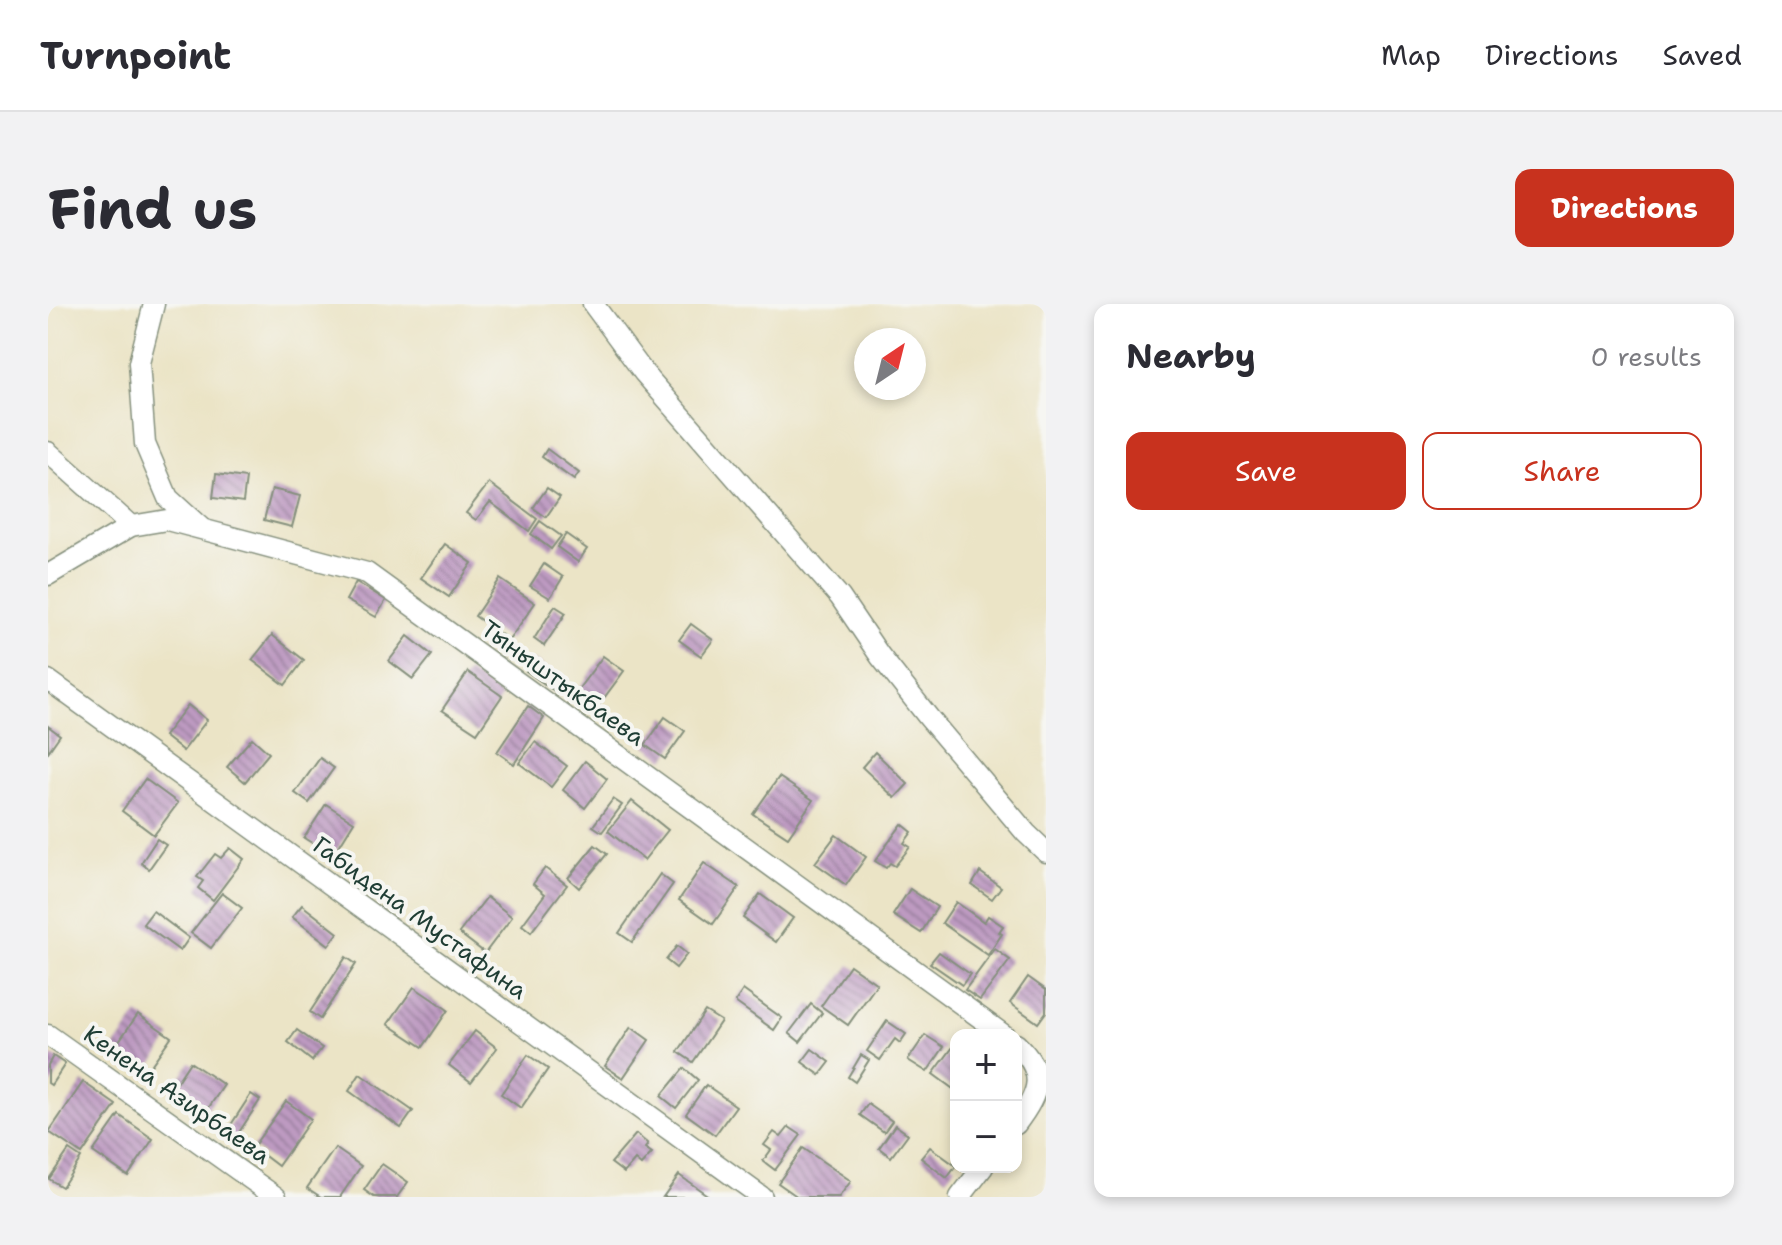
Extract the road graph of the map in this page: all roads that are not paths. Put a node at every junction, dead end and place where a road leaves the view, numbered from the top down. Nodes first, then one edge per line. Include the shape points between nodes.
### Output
1 (154, 304) edge
2 (593, 304) edge
3 (48, 452) edge
4 (131, 526) junction
5 (202, 529) junction
6 (48, 575) edge
7 (48, 680) edge
8 (1046, 852) edge
9 (996, 1029) edge
10 (48, 1035) edge
11 (1022, 1048) edge
12 (1044, 1076) edge
13 (1022, 1116) edge
14 (978, 1173) edge
15 (276, 1197) edge
16 (762, 1197) edge
17 (960, 1197) edge

1 - 5 street via 139,363 145,444 168,498
2 - 8 street via 644,373 840,597 929,718
3 - 4 street
4 - 5 street, Тыныштыкбаева via 167,520
4 - 6 street, Тыныштыкбаева
5 - 9 street, Тыныштыкбаева via 367,573
7 - 16 street, Габидена Мустафина
10 - 15 street, Кенена Азирбаева
11 - 12 street
12 - 13 street
14 - 17 street

